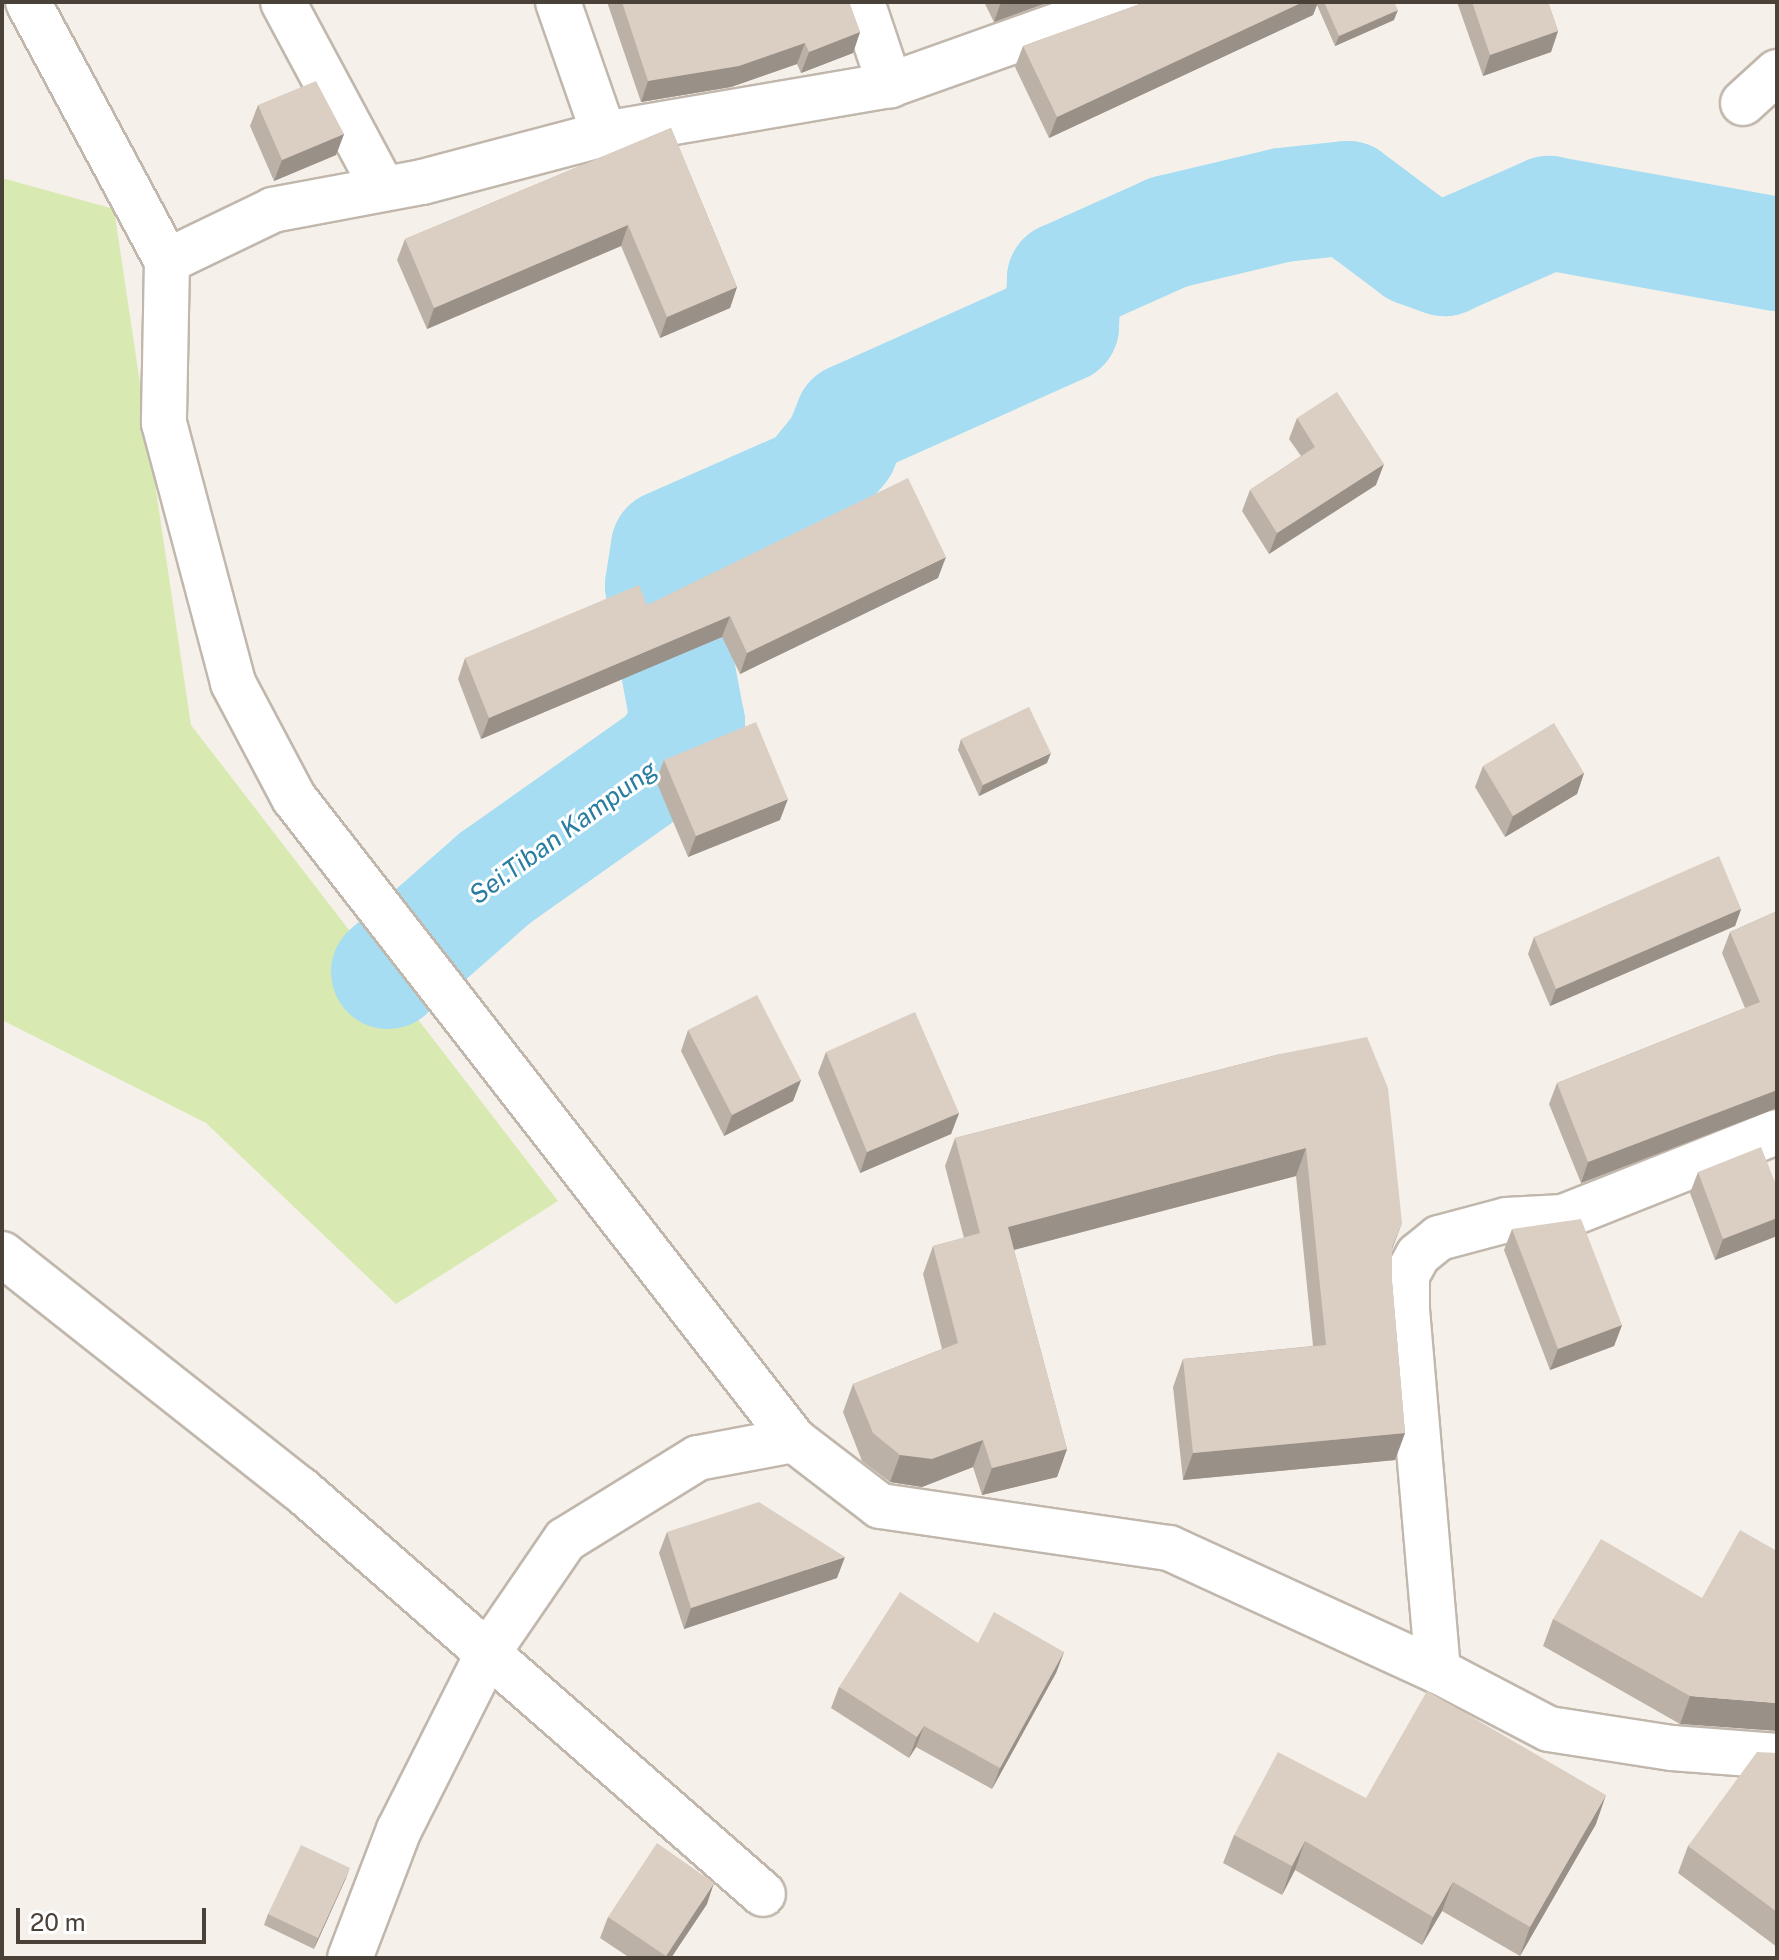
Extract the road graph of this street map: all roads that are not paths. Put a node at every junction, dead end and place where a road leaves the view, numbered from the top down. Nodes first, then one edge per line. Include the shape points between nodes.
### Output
1 (28, 2) edge
2 (283, 2) edge
3 (558, 2) edge
4 (862, 2) edge
5 (1123, 2) edge
6 (1777, 72) edge
7 (890, 85) junction
8 (1743, 103) dead end
9 (604, 134) junction
10 (382, 187) junction
11 (167, 261) junction
12 (1777, 1132) edge
13 (2, 1254) edge
14 (794, 1440) junction
15 (489, 1651) junction
16 (1438, 1671) junction
17 (1777, 1756) edge
18 (763, 1894) dead end
19 (350, 1958) edge

1 - 11 street
2 - 10 street
3 - 9 street
4 - 7 street
5 - 7 street
6 - 8 street
7 - 9 street
9 - 10 street via 422,182
10 - 11 street via 273,210
11 - 14 street via 164,423 240,696 294,798
12 - 16 street via 1563,1217 1506,1220 1439,1238 1418,1255 1407,1275 1407,1309
13 - 15 street via 300,1489
14 - 15 street via 698,1458 565,1540
14 - 16 street via 880,1506 1169,1548
15 - 18 street
15 - 19 street via 399,1830 363,1936
16 - 17 street via 1549,1729 1672,1748

